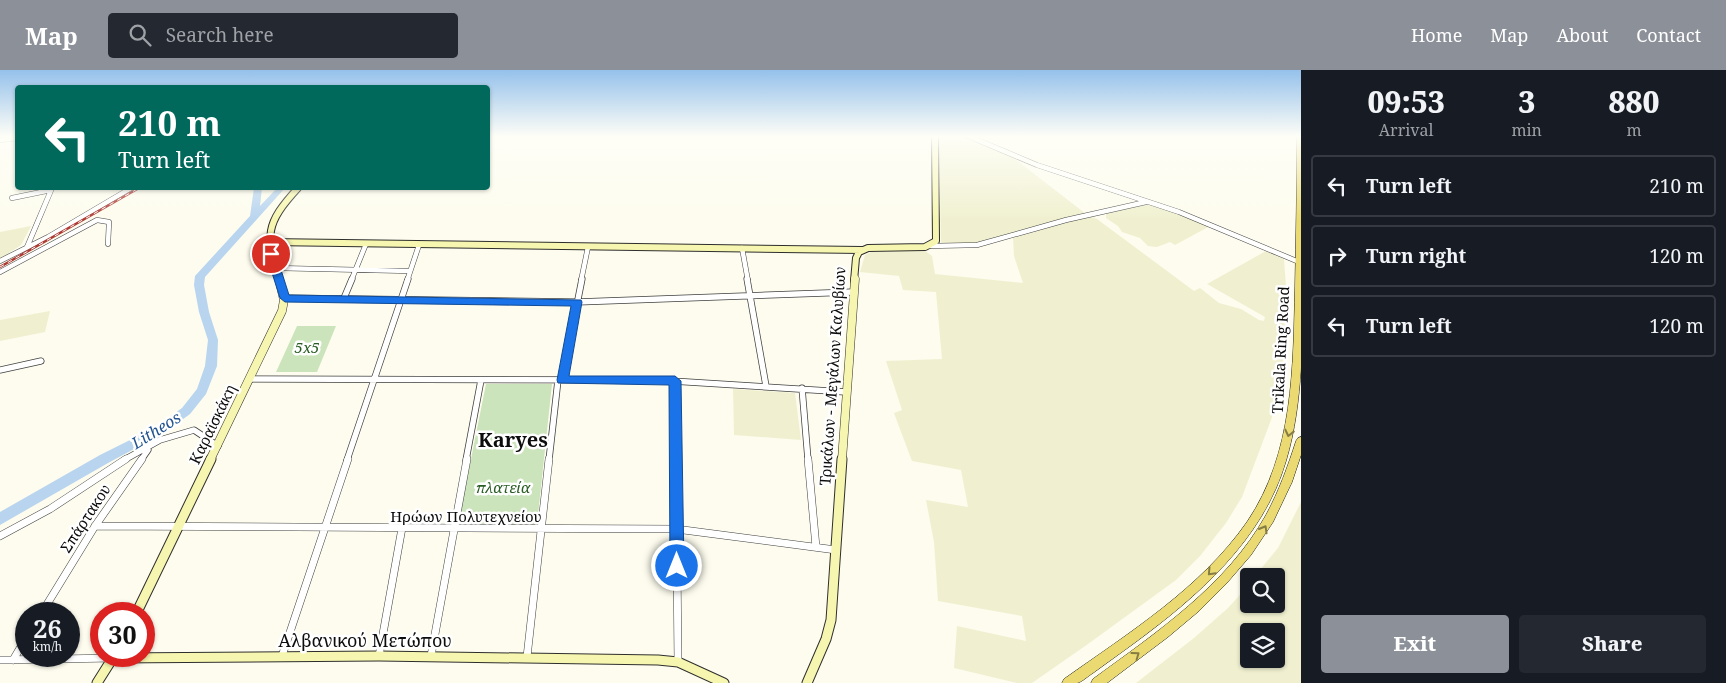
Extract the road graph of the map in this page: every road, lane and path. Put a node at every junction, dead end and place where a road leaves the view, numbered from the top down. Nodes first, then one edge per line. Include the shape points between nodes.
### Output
1 (936, 165) edge
2 (1036, 165) edge
3 (1300, 165) edge
4 (43, 190) edge
5 (50, 190) edge
6 (127, 190) edge
7 (296, 190) edge
8 (12, 198) dead end
9 (1148, 202) junction
10 (268, 242) junction
11 (108, 244) dead end
12 (366, 244) junction
13 (419, 245) junction
14 (929, 246) junction
15 (27, 247) junction
16 (588, 247) junction
17 (742, 248) junction
18 (862, 250) junction
19 (0, 261) edge
20 (1299, 262) junction
21 (275, 268) junction
22 (356, 270) junction
23 (410, 271) junction
24 (0, 272) edge
25 (853, 292) junction
26 (750, 296) junction
27 (285, 298) junction
28 (344, 298) junction
29 (401, 299) junction
30 (577, 302) junction
31 (40, 361) dead end
32 (0, 370) edge
33 (250, 379) junction
34 (374, 380) junction
35 (481, 380) junction
36 (560, 380) junction
37 (675, 381) junction
38 (766, 386) junction
39 (802, 388) junction
40 (846, 392) junction
41 (1301, 441) edge
42 (158, 442) junction
43 (218, 446) junction
44 (95, 526) junction
45 (180, 527) junction
46 (325, 528) junction
47 (402, 528) junction
48 (454, 528) junction
49 (541, 529) junction
50 (676, 529) junction
51 (0, 536) edge
52 (816, 547) junction
53 (836, 550) junction
54 (48, 602) edge
55 (142, 602) edge
56 (282, 656) junction
57 (379, 656) junction
58 (431, 656) junction
59 (15, 657) edge
60 (155, 657) edge
61 (527, 657) junction
62 (90, 658) edge
63 (0, 660) edge
64 (13, 660) junction
65 (678, 662) junction
66 (107, 667) edge
67 (97, 683) edge
68 (724, 683) edge
69 (807, 683) edge
70 (1068, 683) edge
71 (1097, 683) edge

1 - 14 street via 937,236 935,243
2 - 9 street
3 - 20 main road, Trikala Ring Road
4 - 8 street
5 - 15 street
6 - 15 street
7 - 10 street via 276,214 269,229
9 - 14 street via 982,244
9 - 20 street via 1228,231
10 - 12 street
10 - 21 street
11 - 24 street via 109,222 97,220
12 - 13 street
12 - 22 street
13 - 16 street
13 - 23 street
14 - 18 street, Τρικάλων - Μεγάλων Καλυβίων
15 - 19 street
16 - 17 street
16 - 30 street
17 - 18 street
17 - 26 street
18 - 25 street, Τρικάλων - Μεγάλων Καλυβίων via 856,258
20 -> 70 main road, Trikala Ring Road via 1298,366 1293,416 1279,470 1256,515 1228,554 1187,595
21 - 22 street
21 - 27 street
22 - 23 street
22 - 28 street
23 - 29 street
25 - 26 street
25 - 40 street, Τρικάλων - Μεγάλων Καλυβίων
26 - 30 street
26 - 38 street
27 - 28 street
27 - 33 street, Καραϊσκάκη
28 - 29 street
29 - 30 street
29 - 34 street
30 - 36 street
31 - 32 street
33 - 34 street
33 - 43 street, Καραϊσκάκη
34 - 35 street
34 - 46 street
35 - 36 street
35 - 48 street
36 - 37 street
36 - 49 street
37 - 38 street
37 - 50 street
38 - 39 street
39 - 40 street
39 - 52 street
40 - 53 street, Τρικάλων - Μεγάλων Καλυβίων
71 -> 41 main road via 1178,623 1218,587 1245,556 1284,493
42 - 43 street via 194,430
42 - 44 street, Σπάρτακου via 140,460
42 - 51 street via 41,515
43 - 45 street, Καραϊσκάκη
44 - 45 street, Ηρώων Πολυτεχνείου
44 - 54 street, Σπάρτακου
45 - 46 street, Ηρώων Πολυτεχνείου
45 - 55 street, Καραϊσκάκη
46 - 47 street, Ηρώων Πολυτεχνείου
46 - 56 street
47 - 48 street, Ηρώων Πολυτεχνείου
47 - 57 street
48 - 49 street, Ηρώων Πολυτεχνείου
48 - 58 street
49 - 50 street, Ηρώων Πολυτεχνείου
49 - 61 street
50 - 52 street, Ηρώων Πολυτεχνείου
50 - 65 street
52 - 53 street, Ηρώων Πολυτεχνείου
53 - 69 street, Τρικάλων - Μεγάλων Καλυβίων via 830,626
56 - 57 street, Αλβανικού Μετώπου
56 - 60 street, Αλβανικού Μετώπου
57 - 58 street, Αλβανικού Μετώπου
58 - 61 street, Αλβανικού Μετώπου
59 - 64 street
61 - 65 street, Αλβανικού Μετώπου
62 - 64 street, Αλβανικού Μετώπου
63 - 64 street, Αλβανικού Μετώπου
65 - 68 street, Αλβανικού Μετώπου
66 - 67 street

